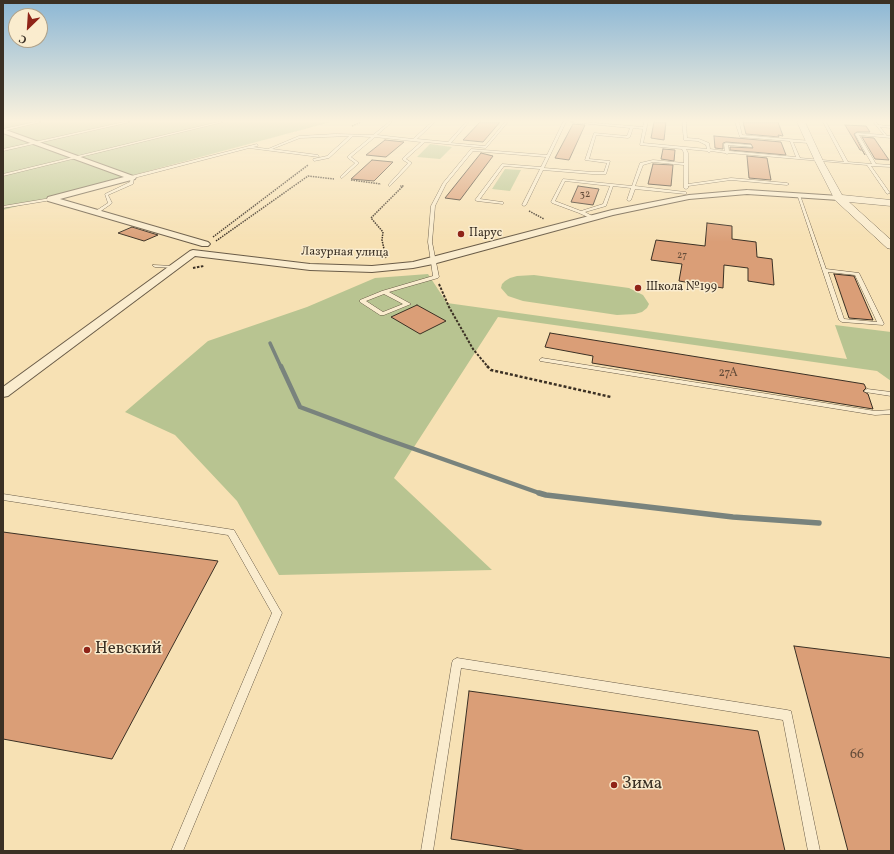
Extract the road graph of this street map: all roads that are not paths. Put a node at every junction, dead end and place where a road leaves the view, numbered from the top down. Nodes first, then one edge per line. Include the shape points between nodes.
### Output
1 (819, 161) edge
2 (58, 162) edge
3 (91, 162) edge
4 (190, 162) edge
5 (355, 162) edge
6 (408, 162) edge
7 (462, 162) edge
8 (546, 162) edge
9 (607, 162) edge
10 (650, 162) edge
11 (662, 162) edge
12 (831, 162) edge
13 (873, 162) edge
14 (847, 163) joint
15 (685, 164) joint
16 (868, 164) junction
17 (875, 165) junction
18 (891, 166) edge
19 (543, 168) junction
20 (3, 175) edge
21 (132, 177) junction
22 (342, 177) dead end
23 (787, 184) dead end
24 (390, 185) road end
25 (612, 185) junction
26 (687, 185) junction
27 (633, 188) junction
28 (687, 195) junction
29 (798, 195) junction
30 (839, 198) junction
31 (890, 198) edge
32 (52, 199) junction
33 (629, 200) dead end
34 (502, 203) dead end
35 (524, 205) dead end
36 (3, 207) edge
37 (96, 212) junction
38 (580, 212) junction
39 (592, 218) junction
40 (205, 244) road end
41 (891, 246) edge
42 (433, 261) junction
43 (155, 266) dead end
44 (174, 267) junction
45 (824, 270) junction
46 (384, 292) junction
47 (542, 360) dead end
48 (867, 391) dead end
49 (3, 393) edge
50 (891, 394) edge
51 (891, 412) edge
52 (3, 497) edge
53 (177, 851) edge
54 (427, 851) edge
55 (814, 851) edge

1 - 30 street
2 - 20 lane
3 - 21 street
4 - 21 lane
5 - 22 lane via 357,164
6 - 24 lane via 410,163
7 - 42 lane via 444,184 433,206 430,242
8 - 19 lane
9 - 19 lane via 605,173 592,174
10 - 27 lane via 641,164
11 - 15 lane
12 - 14 lane
13 - 17 lane
14 - 16 lane
15 - 26 lane
16 - 17 lane
16 - 31 lane
17 - 18 lane
19 - 34 lane via 503,165 477,200
19 - 35 lane
21 - 32 street
21 - 37 lane via 132,183 106,195 110,203
23 - 26 lane via 730,179
25 - 27 lane
25 - 38 lane via 605,205
25 - 38 lane via 564,180 553,202
26 - 28 lane
27 - 28 lane
27 - 33 lane
28 - 29 street, Лазурная улица via 747,192
28 - 39 street, Лазурная улица
29 - 30 street, Лазурная улица
29 - 45 lane
30 - 31 street, Лазурная улица
30 - 41 street
32 - 36 lane
32 - 37 street
37 - 40 street
38 - 39 lane
39 - 42 street, Лазурная улица
42 - 44 street, Лазурная улица via 413,266 372,269 310,267 193,253
42 - 46 lane via 436,277
43 - 44 lane
44 - 49 street, Лазурная улица
45 - 45 lane via 857,274 881,324 842,320
46 - 46 lane via 362,301 382,314 408,304
47 - 51 lane via 875,413
48 - 50 lane
52 - 53 lane via 232,532 277,613
54 - 55 lane via 457,663 787,714

